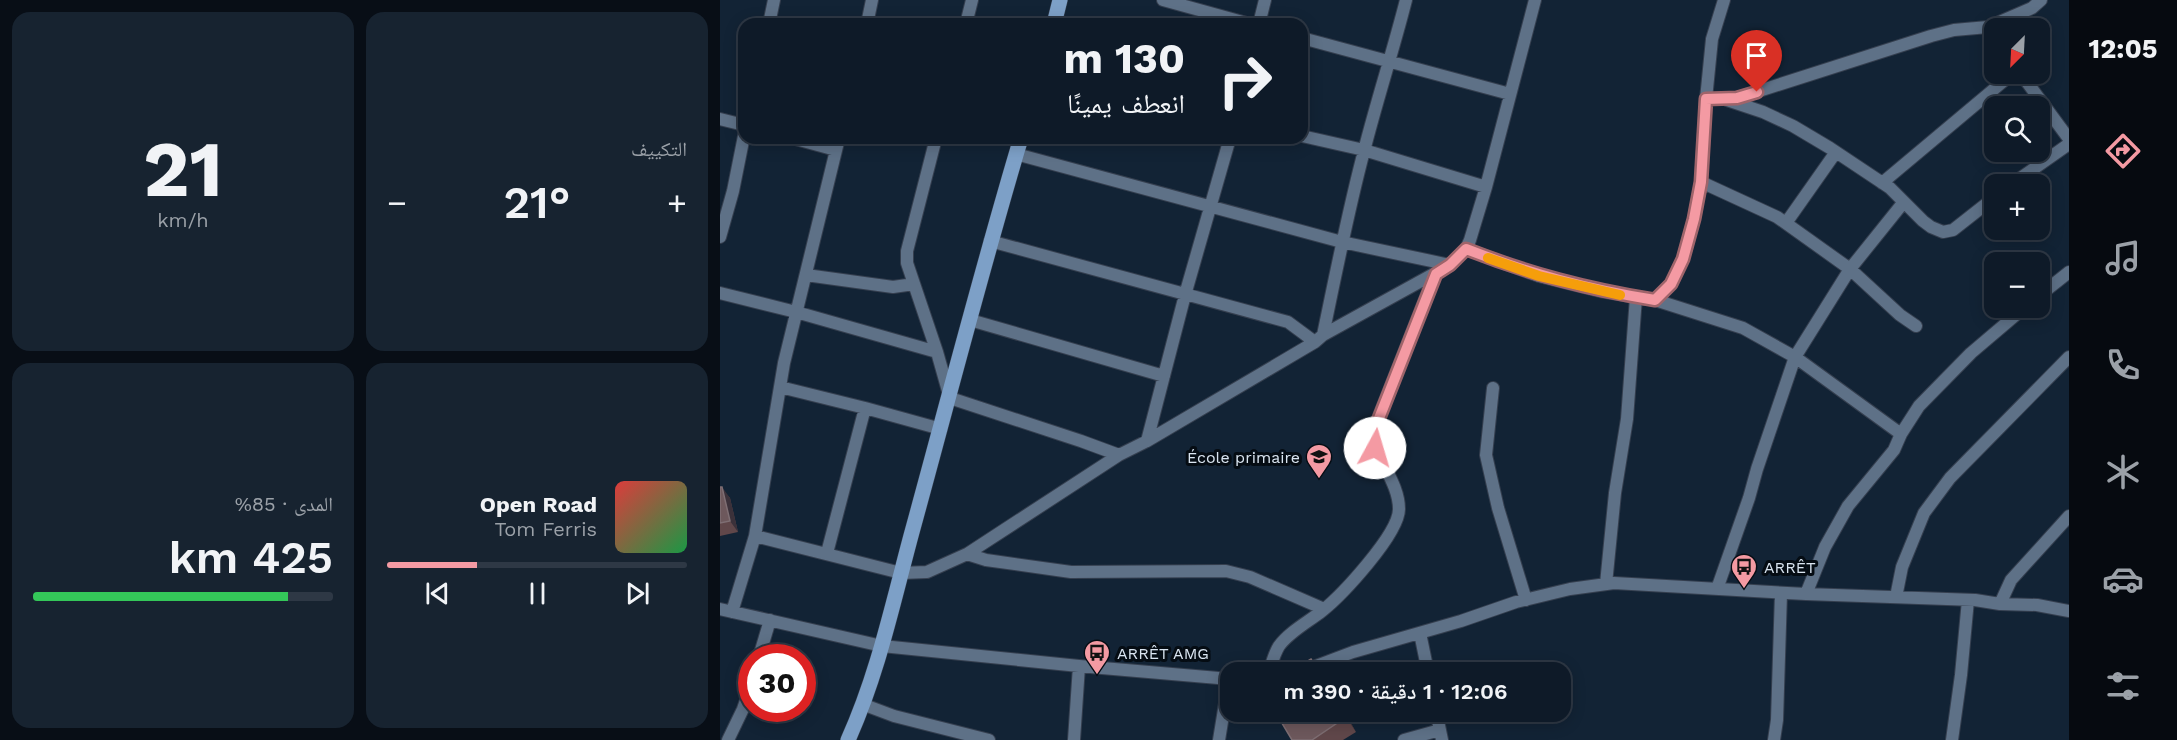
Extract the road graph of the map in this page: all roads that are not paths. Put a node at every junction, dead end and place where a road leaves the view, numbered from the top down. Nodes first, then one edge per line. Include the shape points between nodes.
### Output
1 (774, 0) edge
2 (872, 0) edge
3 (972, 0) edge
4 (1060, 0) edge
5 (1163, 0) edge
6 (1264, 0) edge
7 (1406, 0) edge
8 (1534, 0) edge
9 (2041, 0) edge
10 (1722, 2) edge
11 (771, 18) edge
12 (868, 18) edge
13 (968, 18) edge
14 (1056, 18) edge
15 (1228, 18) edge
16 (1260, 18) edge
17 (2015, 18) edge
18 (1984, 32) edge
19 (1308, 40) edge
20 (1390, 63) junction
21 (2000, 84) edge
22 (2028, 84) edge
23 (1510, 93) junction
24 (1706, 99) junction
25 (1724, 99) junction
26 (720, 119) edge
27 (738, 124) edge
28 (1308, 137) edge
29 (2069, 139) edge
30 (742, 144) edge
31 (838, 144) edge
32 (934, 144) edge
33 (1019, 144) edge
34 (1228, 144) edge
35 (2069, 144) edge
36 (1364, 150) junction
37 (1836, 152) junction
38 (1016, 154) junction
39 (2026, 174) edge
40 (1701, 182) junction
41 (1882, 183) junction
42 (1486, 187) junction
43 (1903, 203) junction
44 (1211, 206) junction
45 (1984, 206) edge
46 (724, 208) edge
47 (1786, 223) junction
48 (720, 237) edge
49 (990, 241) junction
50 (1342, 242) junction
51 (1466, 249) junction
52 (1450, 265) junction
53 (1850, 269) junction
54 (2069, 272) edge
55 (1436, 274) junction
56 (806, 275) junction
57 (914, 284) junction
58 (2050, 287) edge
59 (720, 293) edge
60 (1185, 295) junction
61 (1636, 297) junction
62 (1655, 300) junction
63 (796, 312) junction
64 (2012, 318) edge
65 (970, 320) junction
66 (1916, 326) dead end
67 (1319, 338) junction
68 (937, 352) junction
69 (1795, 357) junction
70 (2069, 357) edge
71 (1164, 376) junction
72 (780, 387) junction
73 (1493, 388) dead end
74 (950, 398) junction
75 (865, 408) junction
76 (941, 429) junction
77 (1901, 434) junction
78 (1147, 441) junction
79 (1119, 455) junction
80 (2069, 516) edge
81 (755, 536) junction
82 (827, 553) junction
83 (967, 554) junction
84 (901, 573) junction
85 (1605, 584) junction
86 (1717, 589) junction
87 (1781, 593) junction
88 (1806, 594) junction
89 (1896, 597) junction
90 (1526, 600) junction
91 (1968, 600) junction
92 (2000, 604) junction
93 (1324, 609) junction
94 (726, 610) edge
95 (2069, 611) edge
96 (770, 620) junction
97 (1420, 633) junction
98 (763, 644) edge
99 (882, 646) junction
100 (1273, 662) edge
101 (1326, 662) edge
102 (1426, 662) edge
103 (1079, 666) junction
104 (1220, 678) edge
105 (862, 704) junction
106 (738, 720) edge
107 (1222, 722) edge
108 (1441, 735) edge
109 (729, 740) edge
110 (848, 740) edge
111 (989, 740) edge
112 (1074, 740) edge
113 (1219, 740) edge
114 (1404, 740) edge
115 (1774, 740) edge
116 (1952, 740) edge

1 - 11 street
2 - 12 street
3 - 13 street
4 - 14 main road
5 - 15 street
6 - 16 street
7 - 20 street
8 - 23 street
9 - 17 street
10 - 24 street via 1712,39
18 - 25 street via 1954,30
19 - 20 street
20 - 23 street
20 - 36 street
21 - 41 street
22 - 29 street
23 - 42 street
24 - 25 street
24 - 40 street
25 - 37 street via 1793,126
26 - 27 street
28 - 36 street
30 - 46 street
31 - 56 street
32 - 57 street via 907,251
33 - 38 main road
34 - 44 street
35 - 39 street
36 - 42 street
36 - 50 street
37 - 41 street
37 - 47 street
38 - 44 street
38 - 49 main road
40 - 47 street
40 - 62 street via 1683,259 1671,284
41 - 43 street
42 - 51 street
43 - 45 street via 1943,232 1953,230
43 - 53 street
44 - 50 street
44 - 60 street
46 - 48 street
47 - 53 street
49 - 60 street
49 - 65 main road
50 - 52 street
50 - 67 street
51 - 52 street
51 - 61 street via 1539,276
52 - 55 street
53 - 66 street
53 - 69 street
54 - 58 street
55 - 67 street
55 - 93 street via 1374,431 1375,448 1385,463 1399,510 1390,533 1375,554
56 - 57 street via 893,287
56 - 63 street
57 - 68 street
59 - 63 street
60 - 67 street via 1288,322
60 - 71 street
61 - 62 street
61 - 85 street via 1628,419
62 - 69 street via 1743,328
63 - 68 street
63 - 72 street
64 - 77 street via 1919,406
65 - 71 street
65 - 74 main road
67 - 78 street
68 - 74 street
69 - 77 street
69 - 86 street
70 - 89 street via 1950,478 1924,513 1902,567
71 - 78 street
72 - 75 street
72 - 81 street
73 - 90 street via 1486,454
74 - 76 main road
74 - 79 street
75 - 76 street
75 - 82 street
76 - 84 main road
77 - 88 street via 1894,450 1848,506 1825,547
78 - 79 street
79 - 83 street
80 - 92 street via 2011,580
81 - 82 street
81 - 94 street
82 - 84 street
83 - 84 street via 927,572
83 - 93 street via 1071,572 1226,571 1250,577
84 - 99 main road
85 - 86 street
85 - 90 street
86 - 87 street
87 - 88 street
87 - 115 street
88 - 89 street
89 - 91 street
90 - 97 street
91 - 92 street
91 - 116 street
92 - 95 street
93 - 100 street via 1279,645
94 - 96 street
96 - 98 street
96 - 99 street
97 - 101 street
97 - 102 street
99 - 103 street
99 - 105 main road
103 - 104 street
103 - 112 street
105 - 110 main road
105 - 111 street
106 - 109 street
107 - 113 street
108 - 114 street

